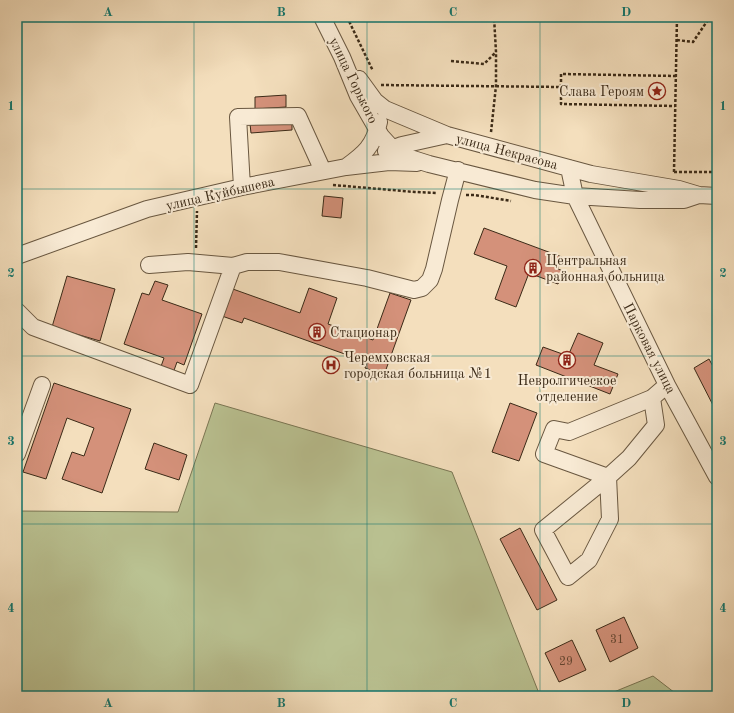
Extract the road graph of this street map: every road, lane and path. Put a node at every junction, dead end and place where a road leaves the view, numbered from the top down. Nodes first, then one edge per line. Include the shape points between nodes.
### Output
1 (322, 17) edge
2 (347, 17) edge
3 (494, 17) edge
4 (677, 17) edge
5 (710, 17) edge
6 (676, 40) junction
7 (496, 52) junction
8 (342, 57) junction
9 (451, 61) dead end
10 (676, 76) junction
11 (376, 77) dead end
12 (496, 86) junction
13 (561, 87) junction
14 (378, 96) junction
15 (675, 106) junction
16 (378, 129) junction
17 (491, 132) dead end
18 (447, 135) junction
19 (392, 148) junction
20 (429, 164) junction
21 (346, 167) junction
22 (570, 168) junction
23 (458, 170) junction
24 (667, 171) dead end
25 (674, 172) junction
26 (717, 172) edge
27 (324, 178) junction
28 (242, 187) junction
29 (451, 194) junction
30 (699, 195) junction
31 (575, 196) junction
32 (717, 196) edge
33 (518, 202) dead end
34 (197, 208) dead end
35 (17, 256) edge
36 (195, 263) junction
37 (149, 265) dead end
38 (233, 266) junction
39 (17, 312) edge
40 (42, 385) dead end
41 (667, 385) junction
42 (652, 398) junction
43 (17, 454) edge
44 (608, 477) junction
45 (717, 477) edge

1 - 8 street, улица Горького
2 - 11 path
3 - 7 path
4 - 6 path
5 - 6 path via 693,42
6 - 10 path
7 - 9 path via 484,64
7 - 12 path
8 - 14 street, улица Некрасова
8 - 16 street, улица Горького via 358,96
10 - 13 path via 561,74
10 - 15 path
12 - 13 path
12 - 14 path via 379,85
12 - 17 path
13 - 15 path via 561,104
14 - 16 street
14 - 18 street, улица Некрасова via 385,108
15 - 25 path
16 - 19 street, улица Горького
16 - 21 street via 368,150
18 - 19 street
18 - 22 street, улица Некрасова
19 - 20 street, улица Горького via 410,158
19 - 21 street
20 - 21 street, улица Куйбышева via 389,162
20 - 23 street, улица Некрасова
21 - 27 street, улица Куйбышева
22 - 30 street, улица Некрасова
22 - 31 street, Парковая улица
23 - 29 street
23 - 31 street, улица Некрасова via 535,190
24 - 25 path
25 - 26 path
27 - 28 street, улица Куйбышева
27 - 28 street via 298,116 238,117
27 - 29 path via 415,192
28 - 35 street, улица Куйбышева via 147,209
29 - 33 path
29 - 38 street via 434,269 430,280 422,288 414,290 367,278 279,262 247,262
30 - 31 street, улица Некрасова via 684,200
30 - 32 street, улица Некрасова
31 - 41 street, Парковая улица
34 - 36 path
36 - 37 street
36 - 38 street
38 - 39 street via 190,385 33,327
40 - 43 street
41 - 42 street
41 - 45 street, Парковая улица
42 - 44 street via 656,425 629,458
42 - 44 street via 569,432 554,429 544,454
44 - 44 street via 610,519 589,560 568,577 543,530

